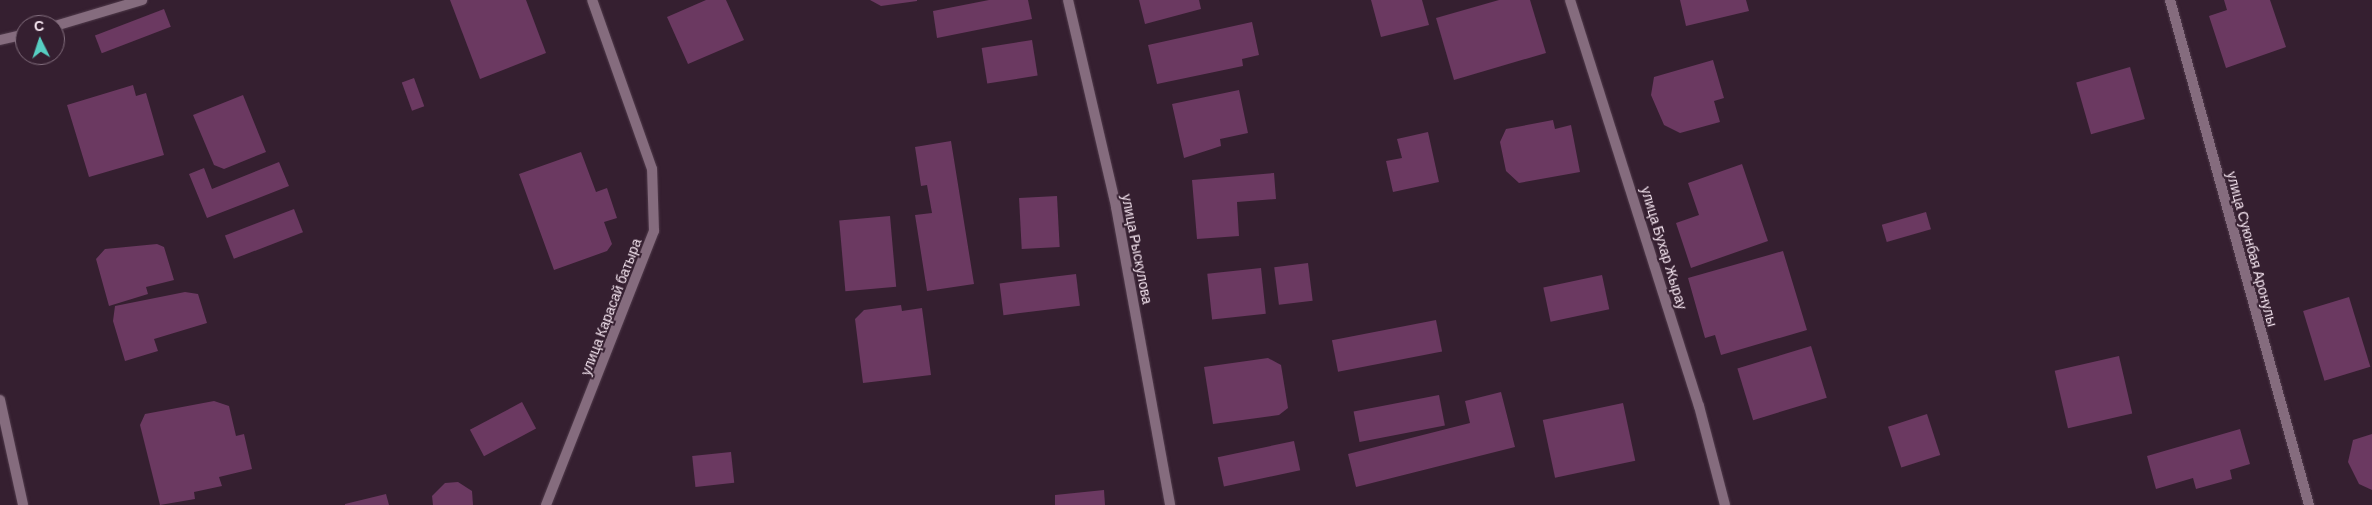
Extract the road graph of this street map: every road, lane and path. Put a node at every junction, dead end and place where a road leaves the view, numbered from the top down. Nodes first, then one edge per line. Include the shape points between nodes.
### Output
1 (142, 0) edge
2 (592, 0) edge
3 (1068, 0) edge
4 (1570, 0) edge
5 (2170, 0) edge
6 (65, 23) edge
7 (15, 36) edge
8 (0, 40) edge
9 (0, 400) edge
10 (23, 505) edge
11 (546, 505) edge
12 (1170, 505) edge
13 (1725, 505) edge
14 (2309, 505) edge

1 - 6 street
2 - 11 street, улица Карасай батыра via 652,169 654,232
3 - 12 street, улица Рыскулова via 1116,207
4 - 13 street, улица Бухар Жырау via 1699,406
5 - 14 street, улица Суюнбая Аронулы
7 - 8 street
9 - 10 street

